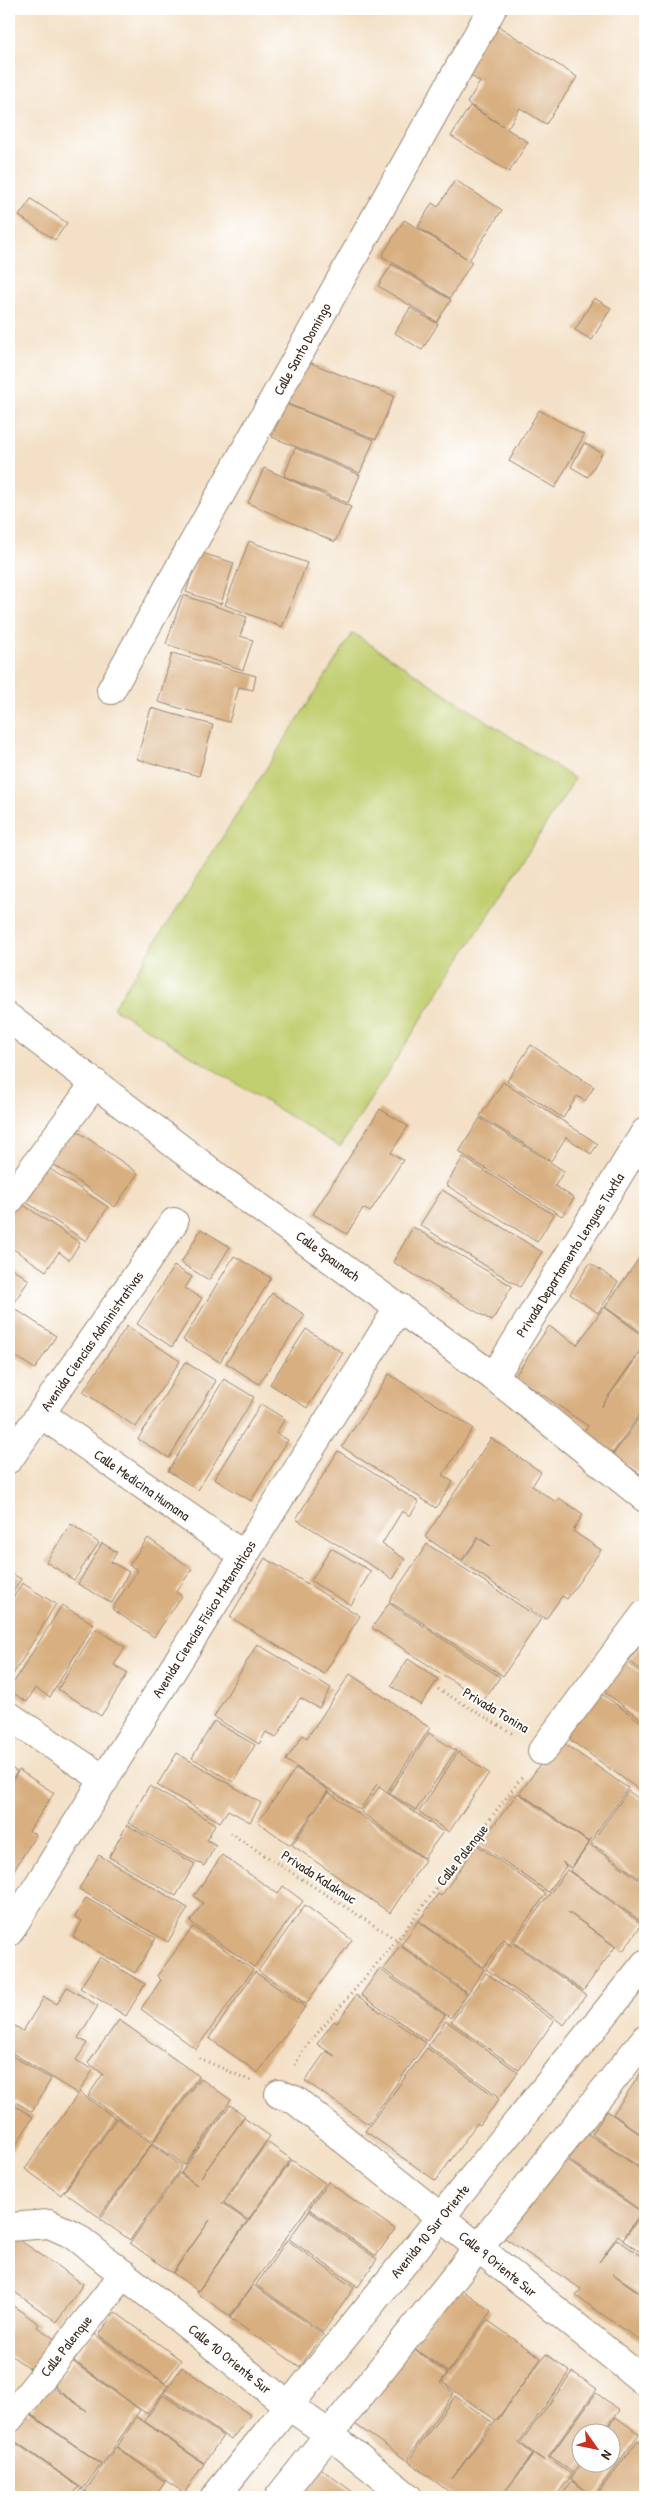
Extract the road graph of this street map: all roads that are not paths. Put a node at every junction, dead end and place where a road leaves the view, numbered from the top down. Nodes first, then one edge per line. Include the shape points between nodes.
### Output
1 (492, 9) edge
2 (111, 690) dead end
3 (9, 1018) edge
4 (95, 1083) junction
5 (645, 1132) edge
6 (9, 1201) edge
7 (174, 1222) dead end
8 (399, 1307) junction
9 (494, 1377) junction
10 (41, 1414) junction
11 (9, 1459) edge
12 (645, 1498) edge
13 (243, 1555) junction
14 (645, 1614) edge
15 (9, 1716) edge
16 (542, 1751) road end
17 (105, 1780) junction
18 (9, 1932) edge
19 (645, 1964) edge
20 (645, 2039) edge
21 (279, 2094) road end
22 (441, 2217) junction
23 (9, 2226) edge
24 (476, 2248) junction
25 (124, 2274) junction
26 (641, 2372) edge
27 (289, 2406) junction
28 (9, 2419) edge
29 (329, 2434) junction
30 (215, 2497) edge
31 (279, 2497) edge
32 (408, 2497) edge

1 - 2 street, Calle Santo Domingo
3 - 4 street, Calle Spaunach
4 - 6 street
4 - 8 street, Calle Spaunach via 223,1181
5 - 9 street, Privada Departamento Lenguas Tuxtla
7 - 10 street, Avenida Ciencias Administrativas
8 - 9 street, Calle Spaunach
8 - 13 street, Avenida Ciencias Físico Matemáticos
9 - 12 street, Calle Spaunach
10 - 11 street, Avenida Ciencias Administrativas
10 - 13 street, Calle Medicina Humana
13 - 17 street, Avenida Ciencias Físico Matemáticos
14 - 16 street
15 - 17 street
17 - 18 street, Avenida Ciencias Físico Matemáticos
19 - 22 street, Avenida 10 Sur Oriente
20 - 24 street
21 - 22 street, Calle 9 Oriente Sur via 295,2100
22 - 24 street, Calle 9 Oriente Sur
22 - 27 street, Avenida 10 Sur Oriente
23 - 25 street, Calle 10 Oriente Sur via 49,2224 74,2235
24 - 26 street, Calle 9 Oriente Sur
24 - 29 street
25 - 27 street, Calle 10 Oriente Sur
25 - 28 street, Calle Palenque
27 - 29 street, Calle 10 Oriente Sur
27 - 30 street, Avenida 10 Sur Oriente
29 - 31 street
29 - 32 street, Calle 10 Oriente Sur

